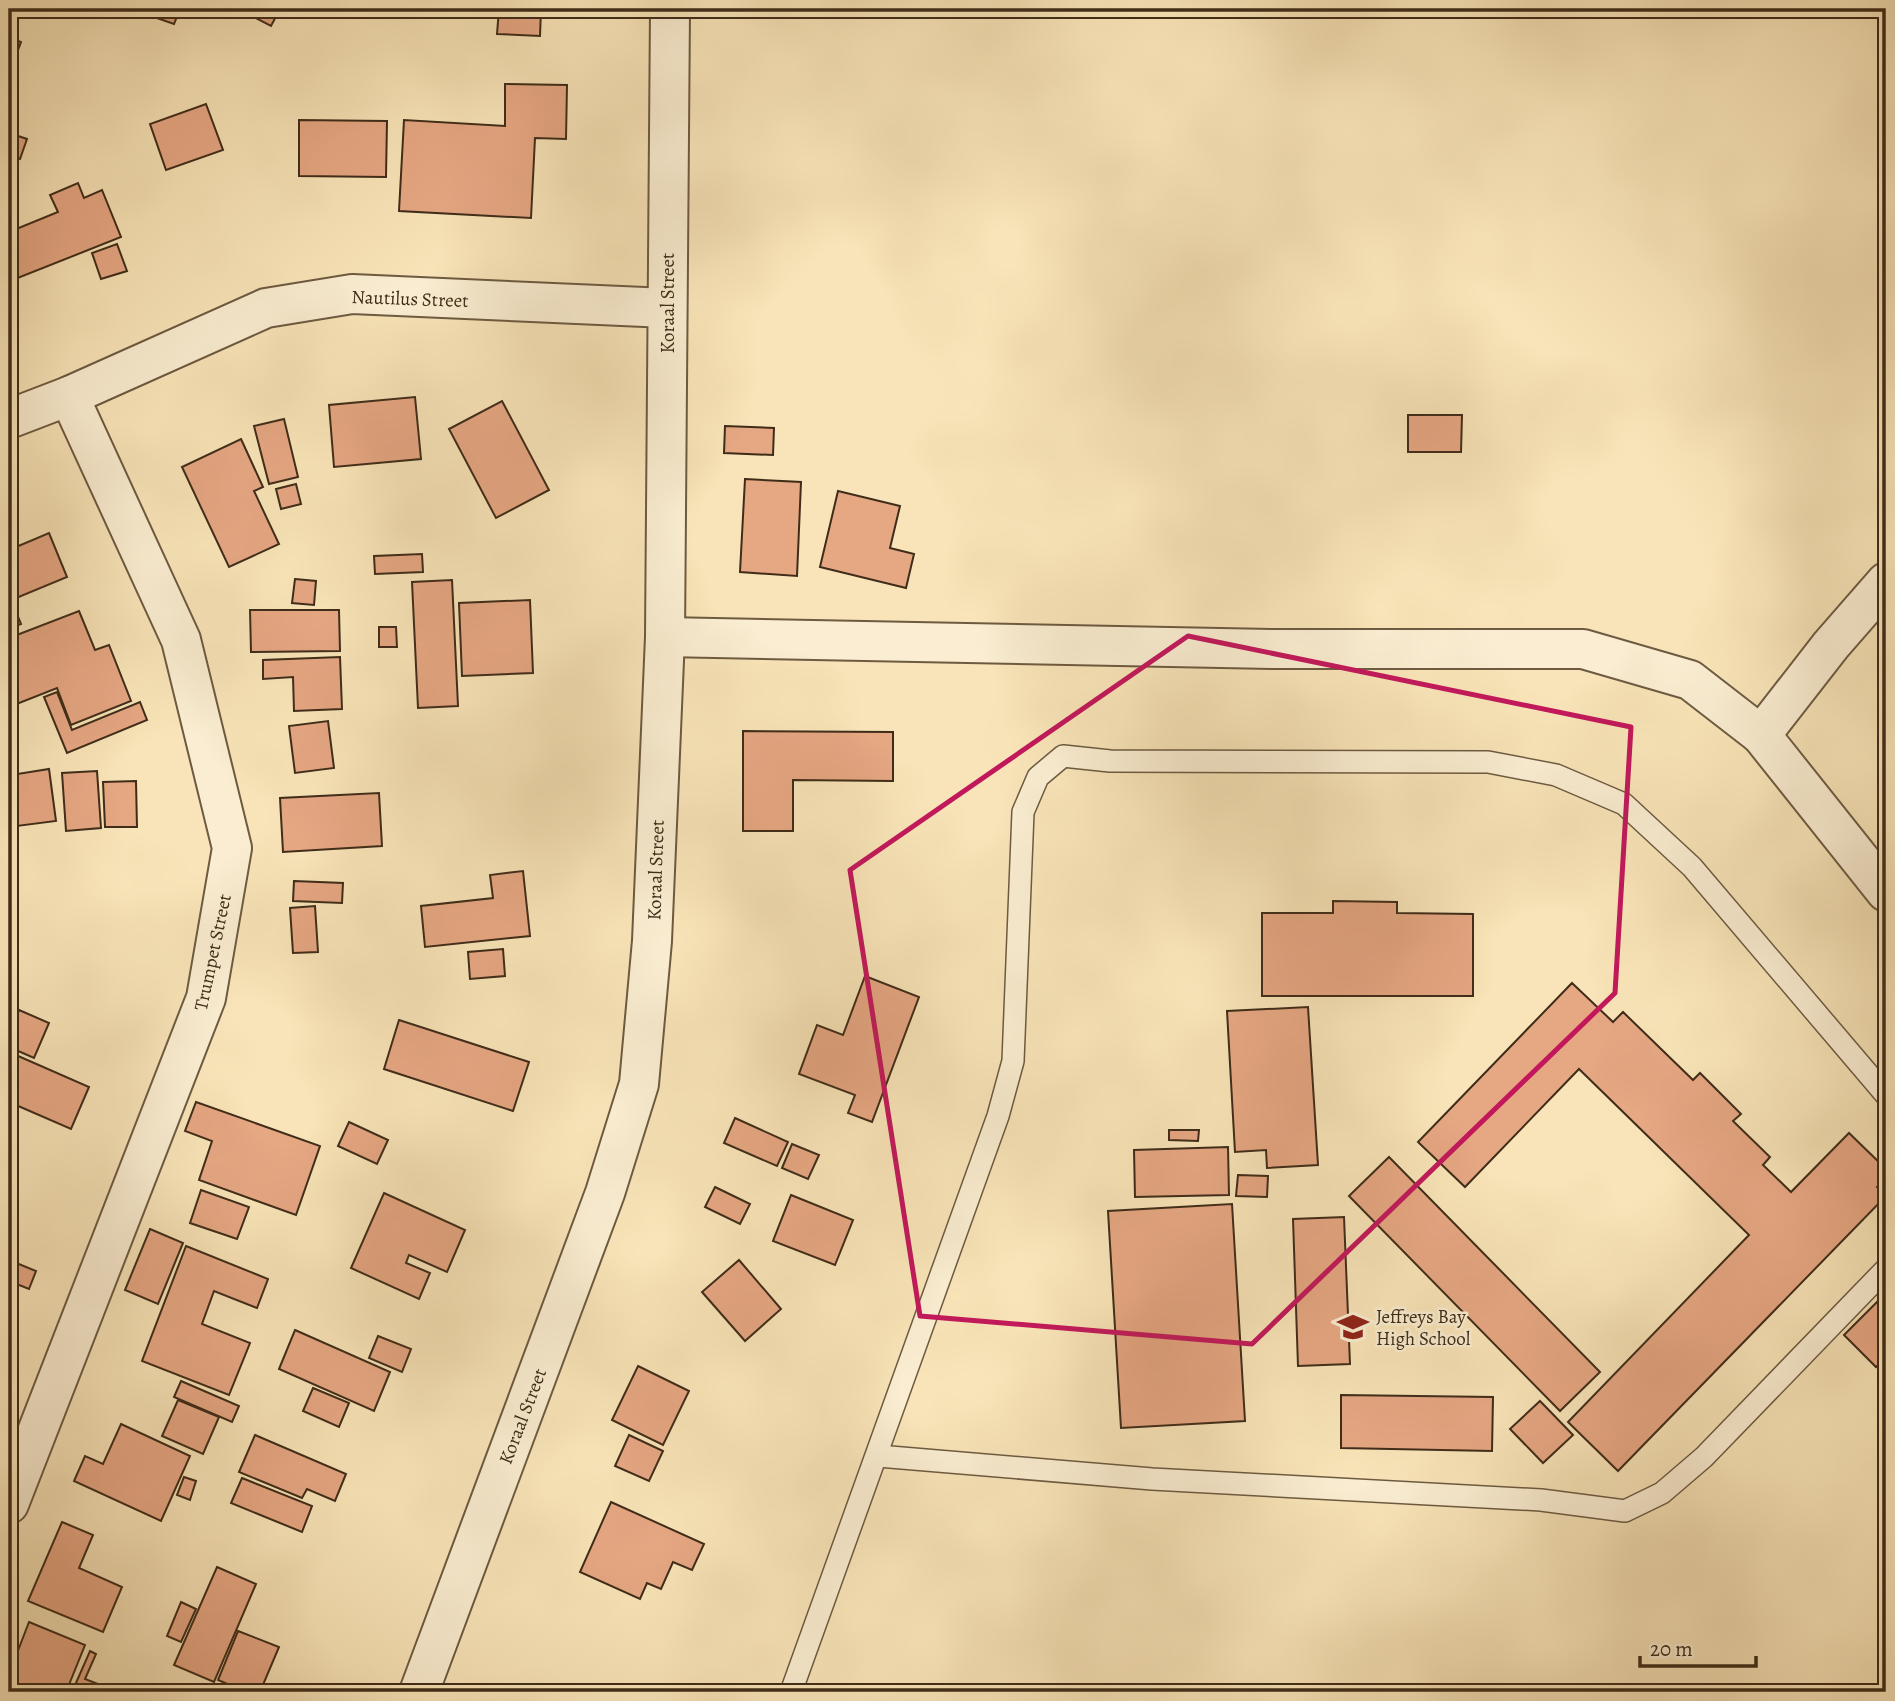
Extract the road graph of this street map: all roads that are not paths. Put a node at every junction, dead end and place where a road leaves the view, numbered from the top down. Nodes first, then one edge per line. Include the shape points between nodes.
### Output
1 (670, 9) edge
2 (667, 308) junction
3 (69, 396) junction
4 (9, 419) edge
5 (1886, 582) edge
6 (665, 637) junction
7 (1761, 735) junction
8 (1886, 892) edge
9 (1886, 1095) edge
10 (1886, 1269) edge
11 (878, 1455) junction
12 (9, 1504) edge
13 (419, 1692) edge
14 (791, 1692) edge

1 - 2 street, Koraal Street
2 - 3 street, Nautilus Street via 352,294 266,308
2 - 6 street, Koraal Street
3 - 4 street, Nautilus Street
3 - 12 street, Trumpet Street via 181,640 232,848 206,998
5 - 7 street
6 - 7 street via 1272,649 1583,649 1690,680
6 - 13 street, Koraal Street via 652,941 639,1084 606,1193
7 - 8 street
9 - 11 lane via 1692,867 1624,804 1556,775 1489,762 1110,761 1063,756 1038,777 1023,812 1013,1060 998,1116
10 - 11 lane via 1704,1457 1662,1493 1625,1511 1541,1500 1152,1479
11 - 14 lane

